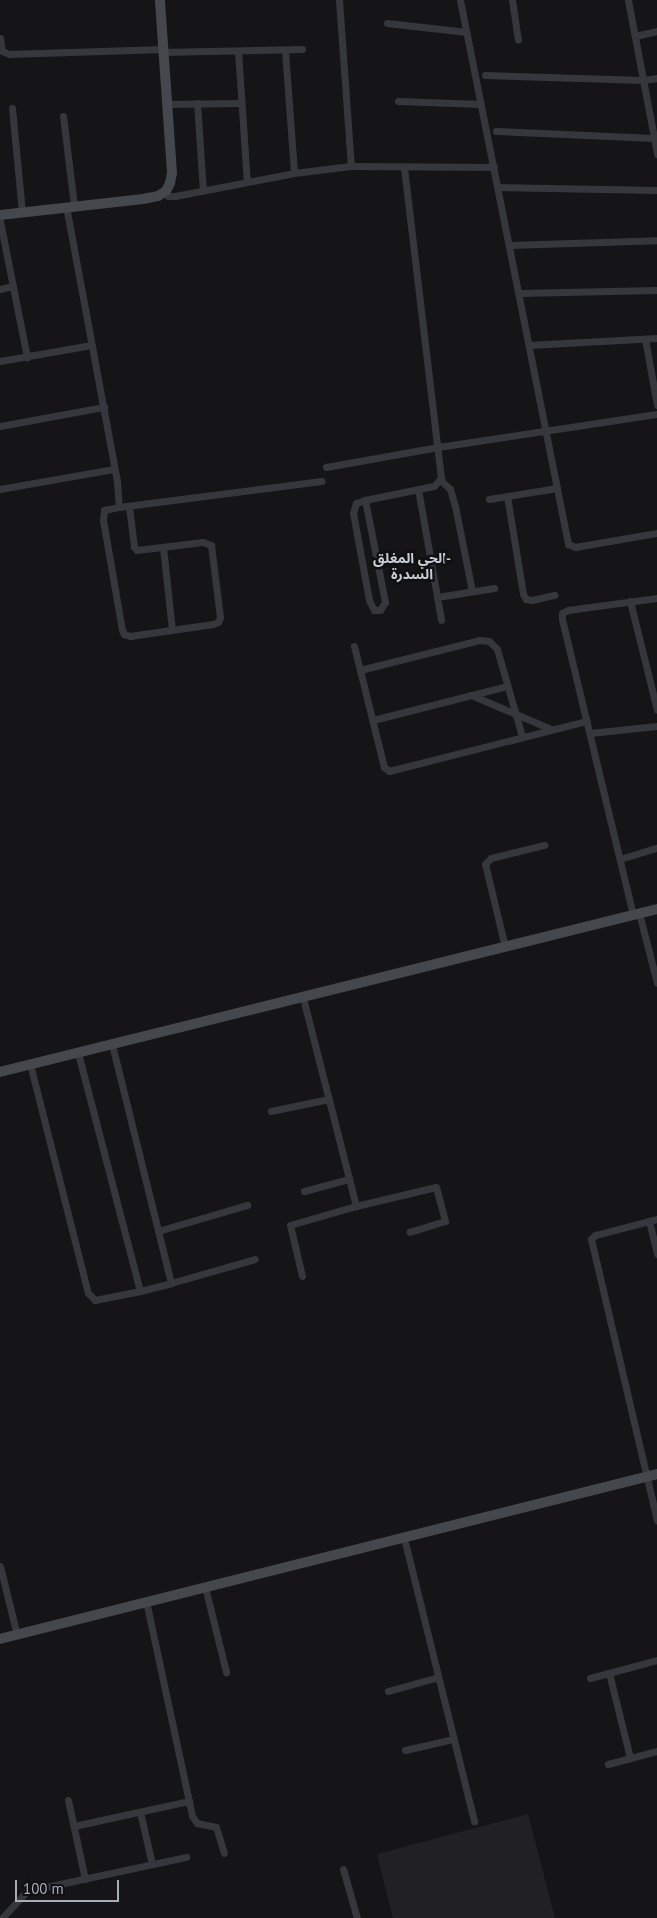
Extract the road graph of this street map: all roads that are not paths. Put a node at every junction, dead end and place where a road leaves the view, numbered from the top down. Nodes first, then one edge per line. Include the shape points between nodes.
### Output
1 (160, 0) edge
2 (339, 0) edge
3 (460, 0) edge
4 (512, 0) edge
5 (628, 0) edge
6 (387, 23) dead end
7 (657, 31) edge
8 (466, 32) junction
9 (635, 36) junction
10 (0, 38) edge
11 (518, 40) dead end
12 (302, 49) dead end
13 (163, 50) junction
14 (285, 50) junction
15 (238, 51) junction
16 (485, 76) dead end
17 (657, 78) edge
18 (643, 80) junction
19 (398, 101) dead end
20 (197, 103) junction
21 (242, 103) junction
22 (168, 104) junction
23 (482, 104) junction
24 (12, 108) dead end
25 (64, 116) dead end
26 (496, 132) dead end
27 (654, 138) junction
28 (657, 154) edge
29 (352, 166) junction
30 (494, 166) junction
31 (404, 167) junction
32 (294, 173) junction
33 (247, 182) junction
34 (498, 187) junction
35 (657, 190) edge
36 (166, 191) junction
37 (203, 191) junction
38 (70, 206) junction
39 (22, 212) junction
40 (0, 215) edge
41 (0, 220) edge
42 (657, 240) edge
43 (510, 245) junction
44 (13, 286) junction
45 (0, 289) edge
46 (657, 290) edge
47 (519, 293) junction
48 (657, 338) edge
49 (645, 339) junction
50 (92, 345) junction
51 (529, 345) junction
52 (27, 357) junction
53 (0, 361) edge
54 (657, 405) edge
55 (104, 407) junction
56 (657, 414) edge
57 (0, 426) edge
58 (547, 431) junction
59 (438, 447) junction
60 (326, 467) dead end
61 (114, 469) junction
62 (440, 480) junction
63 (321, 481) dead end
64 (557, 488) junction
65 (0, 489) edge
66 (418, 489) junction
67 (507, 496) junction
68 (489, 499) dead end
69 (365, 500) junction
70 (129, 506) junction
71 (120, 507) junction
72 (657, 534) edge
73 (163, 547) junction
74 (494, 588) dead end
75 (472, 591) junction
76 (554, 594) dead end
77 (437, 597) junction
78 (657, 598) edge
79 (630, 601) junction
80 (441, 620) dead end
81 (172, 630) junction
82 (354, 646) dead end
83 (360, 670) junction
84 (507, 686) junction
85 (471, 695) junction
86 (657, 710) edge
87 (515, 714) junction
88 (373, 720) junction
89 (587, 721) junction
90 (657, 726) edge
91 (552, 729) junction
92 (590, 733) junction
93 (522, 736) junction
94 (544, 845) dead end
95 (657, 848) edge
96 (620, 859) junction
97 (657, 909) edge
98 (636, 914) junction
99 (505, 947) junction
100 (657, 983) edge
101 (303, 998) junction
102 (112, 1044) junction
103 (78, 1053) junction
104 (30, 1064) junction
105 (0, 1072) edge
106 (329, 1099) junction
107 (271, 1112) dead end
108 (349, 1179) junction
109 (304, 1191) dead end
110 (248, 1205) dead end
111 (356, 1206) junction
112 (657, 1219) edge
113 (649, 1221) junction
114 (158, 1230) junction
115 (410, 1232) dead end
116 (657, 1254) edge
117 (255, 1259) dead end
118 (302, 1276) dead end
119 (171, 1283) junction
120 (140, 1291) junction
121 (652, 1476) edge
122 (657, 1520) edge
123 (404, 1538) junction
124 (0, 1566) edge
125 (205, 1587) junction
126 (146, 1601) junction
127 (17, 1634) junction
128 (0, 1639) edge
129 (657, 1660) edge
130 (226, 1672) dead end
131 (609, 1673) junction
132 (438, 1678) junction
133 (590, 1678) dead end
134 (388, 1691) dead end
135 (453, 1739) junction
136 (405, 1750) dead end
137 (657, 1752) edge
138 (630, 1758) junction
139 (608, 1764) dead end
140 (68, 1800) dead end
141 (189, 1801) junction
142 (140, 1812) junction
143 (474, 1821) dead end
144 (74, 1826) junction
145 (224, 1853) dead end
146 (186, 1857) dead end
147 (152, 1864) junction
148 (343, 1869) dead end
149 (86, 1879) junction
150 (2, 1918) edge
151 (357, 1918) edge

1 - 13 street
2 - 29 street
3 - 8 street
4 - 11 street
5 - 9 street
6 - 8 street
7 - 9 street
8 - 23 street
9 - 18 street
10 - 13 street via 2,51 8,54
12 - 14 street
13 - 15 street
13 - 22 street
14 - 15 street
14 - 32 street
15 - 21 street
16 - 18 street
17 - 18 street
18 - 27 street
19 - 23 street
20 - 21 street
20 - 22 street
20 - 37 street
21 - 33 street
22 - 36 street via 172,173
23 - 30 street
24 - 39 street
25 - 38 street
26 - 27 street
27 - 28 street
29 - 31 street
29 - 32 street
30 - 31 street
30 - 34 street
31 - 59 street
32 - 33 street
33 - 37 street
34 - 35 street
34 - 43 street
36 - 37 street via 172,197
36 - 38 street via 153,197
38 - 39 street
38 - 50 street
39 - 40 street
41 - 44 street
42 - 43 street
43 - 47 street
44 - 45 street
44 - 52 street
46 - 47 street
47 - 51 street
48 - 49 street
49 - 51 street
49 - 54 street
50 - 52 street
50 - 55 street
51 - 58 street
52 - 53 street
55 - 57 street
55 - 61 street
56 - 58 street
58 - 59 street
58 - 64 street
59 - 60 street
59 - 62 street
61 - 65 street
61 - 71 street
62 - 66 street via 436,485
62 - 75 street via 450,489 456,506
63 - 70 street
64 - 67 street
64 - 72 street via 566,541 571,547
66 - 69 street
66 - 77 street
67 - 68 street
67 - 76 street via 523,594 532,600
69 - 69 street via 356,503 353,513 369,600 374,610 380,610 385,602
70 - 71 street
70 - 73 street via 134,548
71 - 81 street via 106,509 102,515 122,630 130,636
73 - 81 street
73 - 81 street via 209,544 213,550 218,622
74 - 75 street
75 - 77 street
77 - 80 street
78 - 79 street
79 - 86 street
79 - 89 street via 562,613
82 - 83 street
83 - 84 street via 485,640 495,645
83 - 88 street
84 - 85 street
84 - 87 street
85 - 87 street
85 - 88 street
87 - 91 street
87 - 93 street
88 - 93 street via 384,767 389,771
89 - 91 street
89 - 92 street
90 - 92 street
91 - 93 street
92 - 96 street
94 - 99 street via 492,858 485,864
95 - 96 street
96 - 98 street
97 - 98 street
98 - 99 street
98 - 100 street
99 - 101 street
101 - 102 street
101 - 106 street
102 - 103 street
102 - 114 street
103 - 104 street
103 - 120 street
104 - 105 street
104 - 120 street via 88,1293 95,1300
106 - 107 street
106 - 108 street
108 - 109 street
108 - 111 street
110 - 114 street
111 - 115 street via 436,1187 445,1221
111 - 118 street via 290,1225
112 - 113 street
113 - 116 street
113 - 121 street via 595,1235 591,1239
114 - 119 street
117 - 119 street
119 - 120 street
121 - 122 street
121 - 123 street
123 - 125 street
123 - 132 street
124 - 127 street
125 - 126 street
125 - 130 street
126 - 127 street
126 - 141 street
127 - 128 street
129 - 131 street
131 - 133 street
131 - 138 street
132 - 134 street
132 - 135 street
135 - 136 street
135 - 143 street
137 - 138 street
138 - 139 street
140 - 144 street
141 - 142 street
141 - 145 street via 196,1822 217,1828
142 - 144 street
142 - 147 street
144 - 149 street
146 - 147 street
147 - 149 street
148 - 151 street
149 - 150 street via 27,1891

